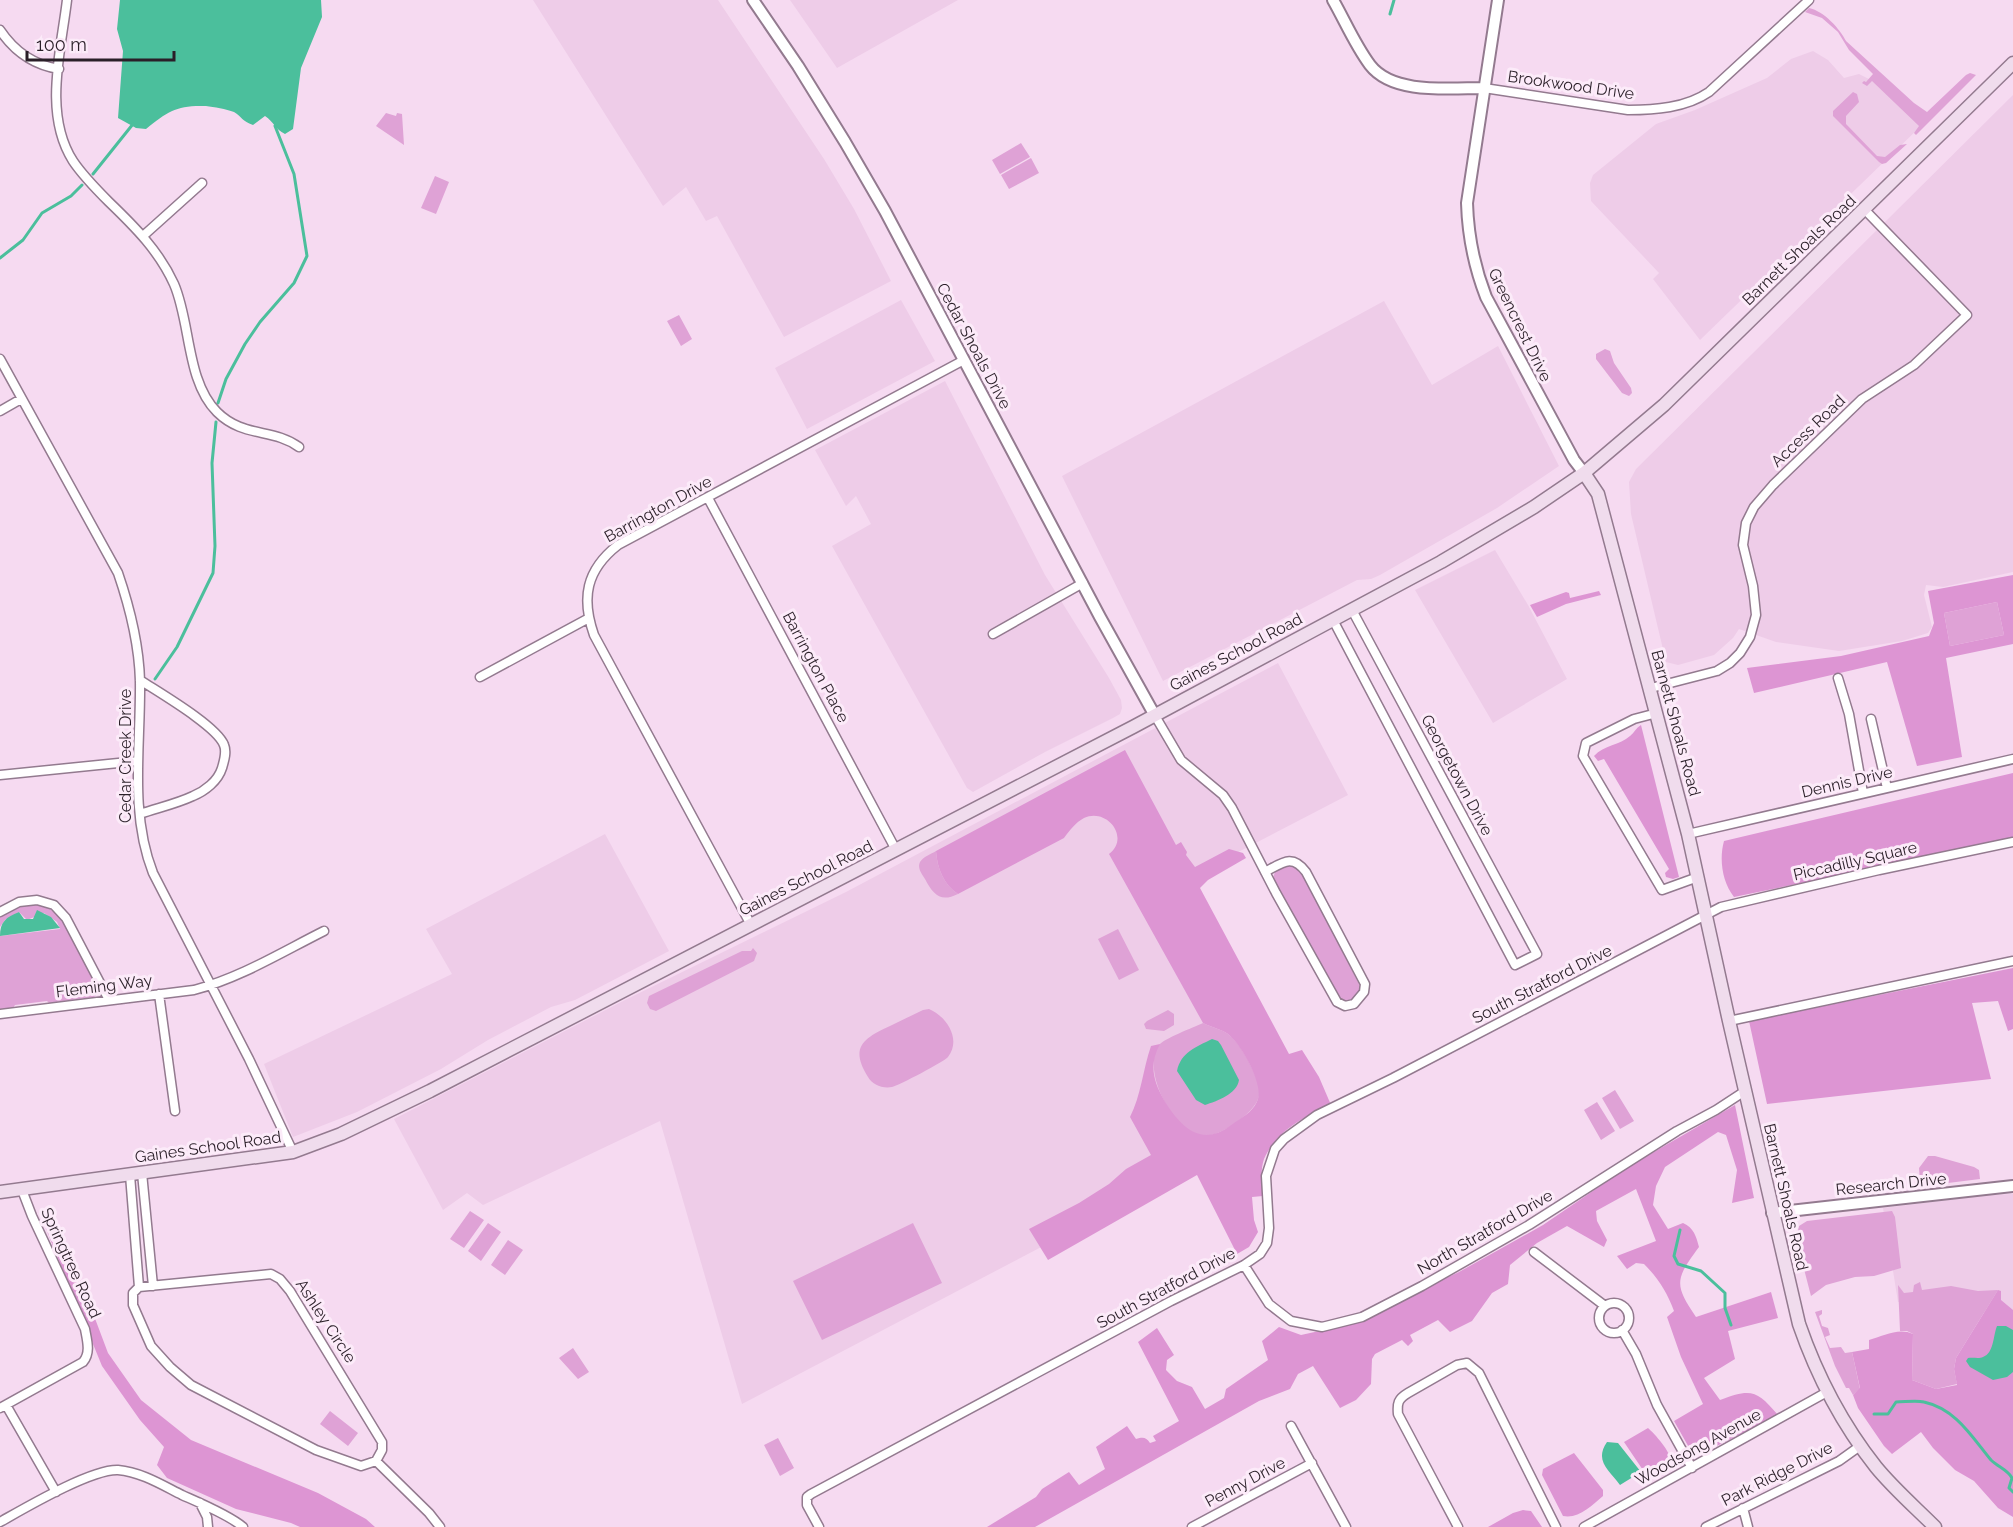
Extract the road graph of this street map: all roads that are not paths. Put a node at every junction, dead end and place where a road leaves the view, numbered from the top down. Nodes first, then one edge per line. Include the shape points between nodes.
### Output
1 (67, 0) edge
2 (753, 0) edge
3 (1334, 0) edge
4 (1498, 0) edge
5 (1809, 0) edge
6 (0, 30) edge
7 (2013, 63) edge
8 (59, 69) junction
9 (1484, 88) junction
10 (202, 183) dead end
11 (1864, 209) junction
12 (143, 236) junction
13 (0, 359) edge
14 (964, 360) junction
15 (21, 399) junction
16 (0, 411) edge
17 (299, 447) dead end
18 (1584, 473) junction
19 (708, 498) junction
20 (1083, 583) junction
21 (1352, 610) junction
22 (589, 618) junction
23 (1333, 620) junction
24 (993, 634) dead end
25 (480, 677) dead end
26 (1838, 678) dead end
27 (140, 680) junction
28 (1651, 688) junction
29 (1657, 713) junction
30 (1154, 714) junction
31 (1871, 719) dead end
32 (2013, 759) edge
33 (138, 762) junction
34 (0, 775) edge
35 (1887, 788) junction
36 (1863, 793) junction
37 (140, 814) junction
38 (1688, 834) junction
39 (2013, 842) edge
40 (896, 850) junction
41 (1265, 872) junction
42 (1698, 877) junction
43 (0, 912) edge
44 (1706, 913) junction
45 (751, 925) junction
46 (324, 931) dead end
47 (2013, 961) edge
48 (211, 985) junction
49 (159, 994) junction
50 (109, 1000) junction
51 (0, 1014) edge
52 (1729, 1021) junction
53 (1745, 1091) junction
54 (175, 1111) dead end
55 (292, 1152) junction
56 (136, 1174) junction
57 (2013, 1186) edge
58 (22, 1190) junction
59 (0, 1192) edge
60 (1772, 1213) junction
61 (1534, 1252) dead end
62 (1244, 1265) junction
63 (153, 1286) junction
64 (139, 1287) junction
65 (1605, 1306) junction
66 (1622, 1330) junction
67 (1827, 1392) junction
68 (3, 1406) edge
69 (1291, 1426) dead end
70 (1860, 1446) junction
71 (376, 1461) junction
72 (1312, 1463) junction
73 (1692, 1468) junction
74 (56, 1492) junction
75 (200, 1503) junction
76 (1743, 1508) junction
77 (0, 1522) edge
78 (208, 1527) edge
79 (243, 1527) edge
80 (440, 1527) edge
81 (819, 1527) edge
82 (1192, 1527) edge
83 (1346, 1527) edge
84 (1458, 1527) edge
85 (1556, 1527) edge
86 (1584, 1527) edge
87 (1706, 1527) edge
88 (1748, 1527) edge
89 (1935, 1527) edge

1 - 8 street
2 - 14 street, Cedar Shoals Drive via 845,142
3 - 9 street, Brookwood Drive via 1371,66 1385,77 1416,88
4 - 9 street, Greencrest Drive
5 - 9 street, Brookwood Drive via 1708,92 1691,102 1628,110
6 - 8 street via 33,61
7 - 11 main road, Barnett Shoals Road
8 - 12 street via 57,114 72,159
9 - 18 street, Greencrest Drive via 1467,203 1477,275 1531,383
10 - 12 street
11 - 18 main road, Barnett Shoals Road via 1672,398
11 - 28 street, Access Road via 1967,315 1914,365 1845,414 1754,507 1746,523 1743,545 1756,615 1750,637 1740,653 1717,671
12 - 17 street via 174,284 196,375 210,404 240,428 285,438
13 - 15 street, Cedar Creek Drive
14 - 19 street, Barrington Drive
14 - 20 street, Cedar Shoals Drive
15 - 16 street
15 - 27 street, Cedar Creek Drive via 118,573 130,610
18 - 21 main road, Gaines School Road via 1465,549
18 - 28 main road, Barnett Shoals Road via 1598,494
19 - 22 street, Barrington Drive via 618,545 600,561 589,585
19 - 40 street, Barrington Place
20 - 24 street
20 - 30 street, Cedar Shoals Drive
21 - 23 main road, Gaines School Road
21 - 23 street, Georgetown Drive via 1537,954 1515,964
22 - 25 street
22 - 45 street, Barrington Drive via 594,635
23 - 30 main road, Gaines School Road
26 - 36 street via 1849,714
27 - 33 street, Cedar Creek Drive
27 - 37 street via 216,735 224,746 225,759 214,781 204,789
28 - 29 main road, Barnett Shoals Road
29 - 38 main road, Barnett Shoals Road
29 - 42 street via 1634,719 1586,743 1582,756 1662,890
30 - 40 main road, Gaines School Road
30 - 41 street via 1181,760 1223,795
31 - 35 street
32 - 35 street, Dennis Drive
33 - 34 street
33 - 37 street, Cedar Creek Drive
35 - 36 street, Dennis Drive
36 - 38 street, Dennis Drive
37 - 48 street, Cedar Creek Drive via 143,843 153,873
38 - 42 main road, Barnett Shoals Road
39 - 44 street, Piccadilly Square
40 - 45 main road, Gaines School Road
41 - 41 street via 1282,862 1293,861 1306,872 1365,984 1354,1004 1345,1006 1337,1002
42 - 44 main road, Barnett Shoals Road
43 - 50 street via 20,902 37,900 54,905 66,918
44 - 52 main road, Barnett Shoals Road
44 - 62 street, South Stratford Drive via 1317,1115 1284,1139 1275,1149 1266,1176 1267,1243 1260,1254
45 - 55 main road, Gaines School Road via 370,1121
46 - 48 street, Fleming Way
47 - 52 street
48 - 49 street, Fleming Way
48 - 55 street, Cedar Creek Drive
49 - 50 street, Fleming Way
49 - 54 street
50 - 51 street, Fleming Way
52 - 53 main road, Barnett Shoals Road
53 - 60 main road, Barnett Shoals Road
53 - 62 street, North Stratford Drive via 1529,1226 1362,1317 1322,1327 1290,1321 1269,1304
55 - 56 main road, Gaines School Road
56 - 58 main road, Gaines School Road
56 - 63 street
56 - 64 street
57 - 60 street, Research Drive
58 - 59 main road, Gaines School Road
58 - 68 street, Springtree Road via 85,1329 88,1347 83,1362
60 - 67 main road, Barnett Shoals Road via 1799,1324
61 - 65 street
62 - 81 street, South Stratford Drive via 811,1494 807,1505
63 - 64 street, Ashley Circle
63 - 71 street, Ashley Circle via 277,1276 382,1442
64 - 71 street via 133,1293 133,1305 151,1346 191,1385 316,1450 361,1466
65 - 66 street via 1599,1318 1602,1327 1614,1333
65 - 66 street via 1615,1303 1627,1312 1628,1322
66 - 73 street
67 - 70 main road, Barnett Shoals Road
67 - 73 street, Woodsong Avenue
68 - 74 street
69 - 72 street
70 - 76 street, Park Ridge Drive via 1839,1461
70 - 89 main road, Barnett Shoals Road via 1892,1485
71 - 80 street
72 - 82 street, Penny Drive
72 - 83 street
73 - 86 street, Woodsong Avenue
74 - 75 street via 97,1474 117,1470 140,1475
74 - 77 street
75 - 78 street
75 - 79 street
76 - 87 street, Park Ridge Drive
76 - 88 street
84 - 85 street via 1398,1414 1398,1404 1408,1393 1467,1363 1479,1373

